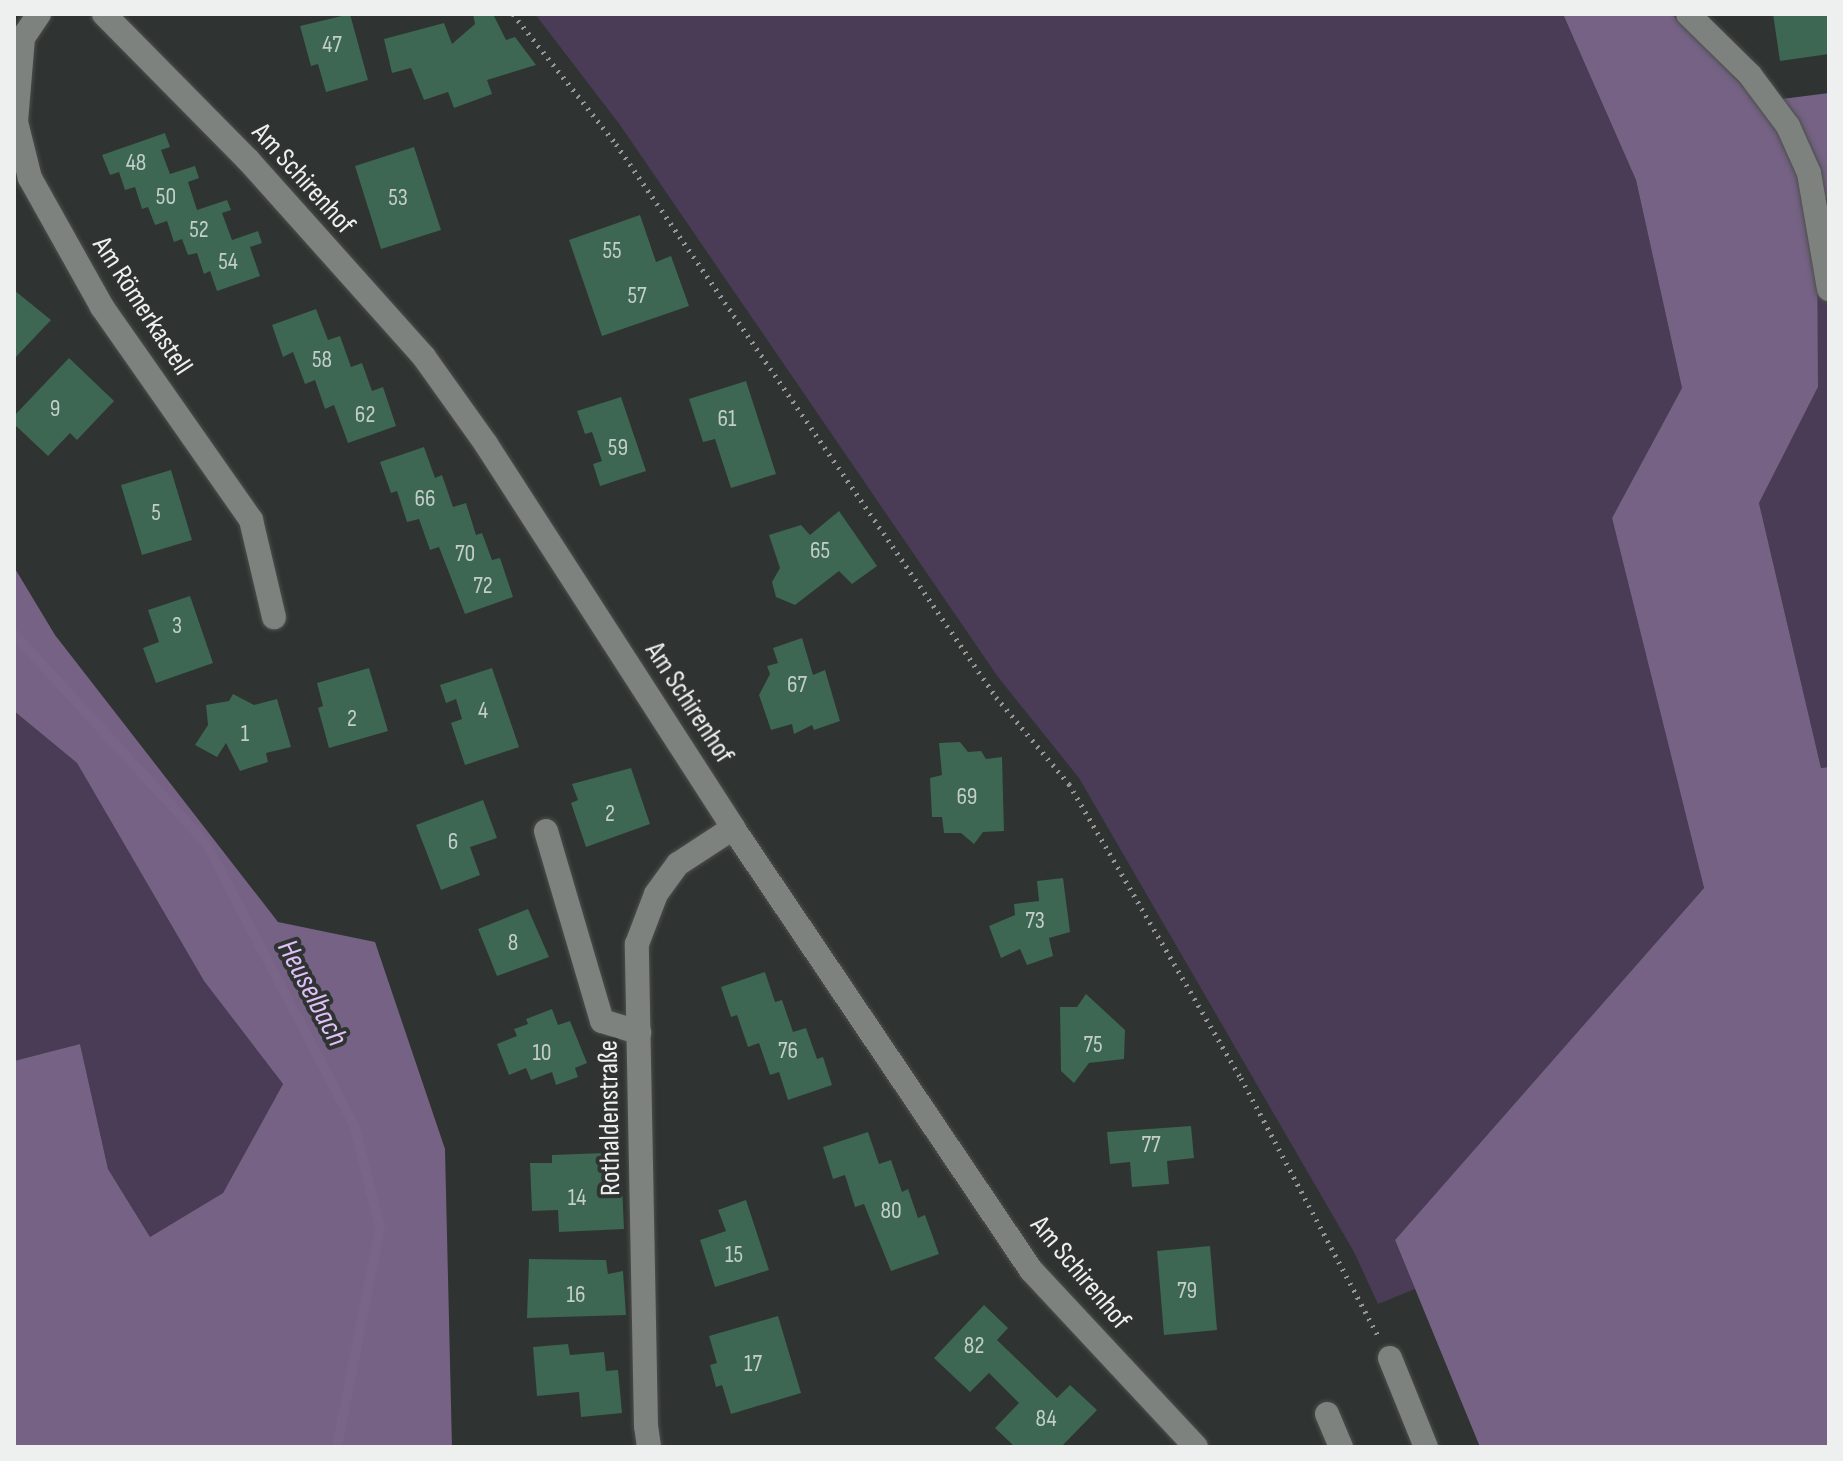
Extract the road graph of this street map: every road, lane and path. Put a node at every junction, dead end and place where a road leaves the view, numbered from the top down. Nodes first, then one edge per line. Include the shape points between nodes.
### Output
1 (39, 14) edge
2 (104, 14) edge
3 (513, 14) edge
4 (1688, 14) edge
5 (1829, 289) edge
6 (274, 617) dead end
7 (733, 828) junction
8 (546, 831) dead end
9 (639, 1032) junction
10 (1390, 1358) joint
11 (1327, 1414) dead end
12 (649, 1447) edge
13 (1196, 1447) edge
14 (1341, 1447) edge
15 (1426, 1447) edge

1 - 6 street, Am Römerkastell via 23,38 16,122 30,178 102,307 251,520
2 - 7 street, Am Schirenhof via 248,160 424,357 486,444
3 - 10 path via 616,144 996,697 1069,784 1241,1078
4 - 5 street via 1750,75 1788,126 1809,173
7 - 9 street, Rothaldenstraße via 678,864 656,894 637,944
7 - 13 street, Am Schirenhof via 1031,1270
8 - 9 street via 602,1021
9 - 12 street, Rothaldenstraße
10 - 15 street
11 - 14 street

